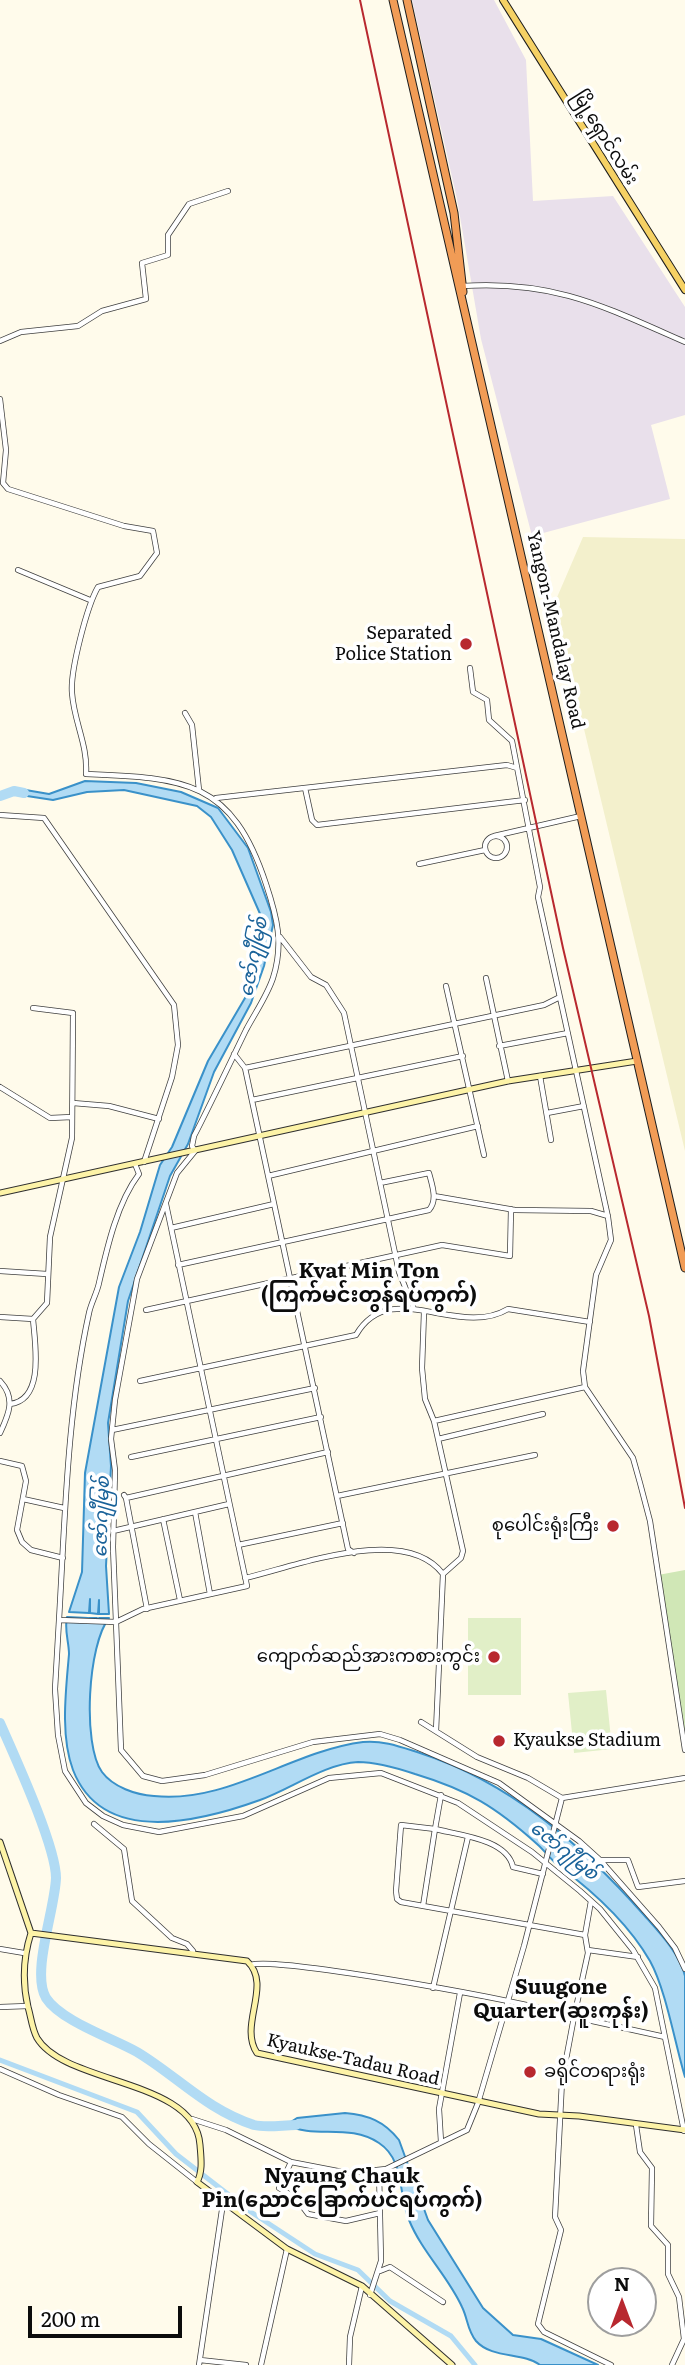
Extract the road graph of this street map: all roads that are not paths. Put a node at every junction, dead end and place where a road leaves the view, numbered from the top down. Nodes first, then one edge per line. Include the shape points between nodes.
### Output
1 (393, 0) edge
2 (407, 0) edge
3 (503, 0) edge
4 (228, 191) dead end
5 (460, 286) junction
6 (685, 290) edge
7 (0, 341) edge
8 (685, 341) edge
9 (0, 400) edge
10 (18, 570) dead end
11 (90, 600) junction
12 (470, 668) dead end
13 (185, 713) dead end
14 (517, 768) junction
15 (305, 788) junction
16 (199, 791) junction
17 (214, 799) junction
18 (525, 800) junction
19 (0, 815) edge
20 (582, 816) junction
21 (528, 828) junction
22 (494, 836) junction
23 (485, 850) junction
24 (419, 864) dead end
25 (280, 936) junction
26 (486, 978) dead end
27 (446, 986) dead end
28 (560, 997) junction
29 (33, 1008) dead end
30 (492, 1014) junction
31 (455, 1023) junction
32 (568, 1033) junction
33 (499, 1046) junction
34 (351, 1047) junction
35 (234, 1054) junction
36 (463, 1056) junction
37 (637, 1060) junction
38 (245, 1068) junction
39 (576, 1069) junction
40 (540, 1075) junction
41 (358, 1076) junction
42 (508, 1081) junction
43 (0, 1087) edge
44 (471, 1089) junction
45 (251, 1100) junction
46 (73, 1103) junction
47 (585, 1106) junction
48 (366, 1113) junction
49 (547, 1113) junction
50 (72, 1118) junction
51 (159, 1119) junction
52 (478, 1126) junction
53 (259, 1137) junction
54 (551, 1140) dead end
55 (373, 1150) junction
56 (192, 1152) junction
57 (484, 1155) dead end
58 (144, 1162) junction
59 (135, 1164) junction
60 (268, 1176) junction
61 (61, 1180) junction
62 (380, 1183) junction
63 (0, 1193) edge
64 (434, 1196) junction
65 (166, 1203) junction
66 (274, 1204) junction
67 (511, 1209) junction
68 (608, 1217) junction
69 (388, 1219) junction
70 (171, 1228) junction
71 (283, 1241) junction
72 (683, 1248) edge
73 (395, 1254) junction
74 (178, 1265) junction
75 (685, 1268) edge
76 (0, 1271) edge
77 (47, 1274) junction
78 (291, 1279) junction
79 (186, 1303) junction
80 (146, 1310) dead end
81 (414, 1310) junction
82 (424, 1312) junction
83 (0, 1317) edge
84 (33, 1319) junction
85 (590, 1322) junction
86 (306, 1347) junction
87 (199, 1369) junction
88 (0, 1381) edge
89 (140, 1381) dead end
90 (585, 1387) junction
91 (315, 1388) junction
92 (10, 1404) junction
93 (208, 1409) junction
94 (543, 1414) dead end
95 (321, 1416) junction
96 (434, 1421) junction
97 (112, 1430) junction
98 (0, 1433) edge
99 (215, 1439) junction
100 (438, 1439) junction
101 (328, 1451) junction
102 (536, 1455) dead end
103 (131, 1457) dead end
104 (0, 1461) edge
105 (223, 1474) junction
106 (446, 1475) junction
107 (337, 1496) junction
108 (23, 1499) junction
109 (229, 1504) junction
110 (64, 1508) junction
111 (195, 1512) junction
112 (163, 1519) junction
113 (343, 1524) junction
114 (131, 1528) junction
115 (113, 1531) junction
116 (238, 1545) junction
117 (354, 1553) junction
118 (63, 1558) junction
119 (443, 1574) junction
120 (245, 1578) junction
121 (211, 1594) junction
122 (180, 1600) junction
123 (147, 1609) junction
124 (63, 1620) junction
125 (113, 1621) junction
126 (421, 1721) dead end
127 (436, 1731) junction
128 (685, 1750) edge
129 (685, 1778) edge
130 (441, 1795) junction
131 (562, 1798) junction
132 (94, 1824) dead end
133 (556, 1825) junction
134 (435, 1829) junction
135 (468, 1837) junction
136 (0, 1842) edge
137 (600, 1860) junction
138 (545, 1865) junction
139 (543, 1874) junction
140 (685, 1881) edge
141 (591, 1901) junction
142 (423, 1906) junction
143 (451, 1911) junction
144 (528, 1925) junction
145 (31, 1933) junction
146 (585, 1935) junction
147 (0, 1949) edge
148 (588, 1950) junction
149 (193, 1951) junction
150 (24, 1953) junction
151 (638, 1957) junction
152 (251, 1965) junction
153 (685, 1969) edge
154 (433, 1988) junction
155 (460, 1993) junction
156 (506, 2001) junction
157 (28, 2006) junction
158 (0, 2007) edge
159 (574, 2017) junction
160 (665, 2038) junction
161 (0, 2069) edge
162 (443, 2095) junction
163 (478, 2103) junction
164 (559, 2117) junction
165 (192, 2119) junction
166 (636, 2125) junction
167 (684, 2131) edge
168 (441, 2142) junction
169 (291, 2162) junction
170 (379, 2170) junction
171 (198, 2179) junction
172 (223, 2203) junction
173 (380, 2213) junction
174 (287, 2249) junction
175 (380, 2271) junction
176 (362, 2287) junction
177 (370, 2295) junction
178 (443, 2302) dead end
179 (200, 2362) edge
180 (244, 2365) edge
181 (261, 2365) edge
182 (349, 2365) edge
183 (452, 2365) edge
184 (611, 2365) edge
185 (672, 2365) edge

1 - 5 highway
2 - 5 highway via 454,213
3 - 6 main road, မြို့ရှောင်လမ်း
4 - 7 street via 189,204 168,235 168,255 142,263 146,299 102,311 78,326 21,332
5 - 8 street via 492,284 583,297
5 - 20 highway, Yangon-Mandalay Road
9 - 11 street via 6,450 3,483 8,489 153,531 157,553 140,576 98,587
10 - 11 street
11 - 16 street via 72,676 86,774 149,776
12 - 14 street via 473,692 487,700 489,720 512,741
13 - 16 street via 192,725
14 - 15 street via 507,765
14 - 18 street
15 - 17 street
15 - 18 street via 317,825
16 - 17 street
17 - 25 street via 248,837 274,905
18 - 21 street
19 - 51 street via 44,818 173,1005 178,1045
20 - 21 street
20 - 37 highway, Yangon-Mandalay Road
21 - 22 street
21 - 28 street
22 - 23 street via 485,843
22 - 23 street via 503,839 506,852 494,858
23 - 24 street
25 - 34 street via 311,977 326,985 344,1013
25 - 35 street via 272,979
26 - 30 street
27 - 31 street
28 - 30 street via 544,1005
28 - 32 street
29 - 46 street via 73,1013
30 - 31 street
30 - 33 street
31 - 34 street
31 - 36 street
32 - 33 street
32 - 39 street
33 - 42 street
34 - 38 street
34 - 41 street
35 - 38 street
35 - 56 street via 194,1136
36 - 41 street
36 - 44 street
37 - 39 street
37 - 72 highway, Yangon-Mandalay Road
38 - 45 street
39 - 40 street
39 - 47 street
40 - 42 street
40 - 49 street
41 - 45 street
41 - 48 street
42 - 44 street
43 - 50 street via 50,1118
44 - 48 street
44 - 52 street
45 - 53 street
46 - 50 street
46 - 51 street via 109,1106
47 - 49 street
47 - 68 street
48 - 53 street
48 - 55 street
49 - 54 street
50 - 61 street
51 - 58 street
52 - 55 street
52 - 57 street
53 - 56 street
53 - 60 street
55 - 60 street
55 - 62 street
56 - 58 street
56 - 65 street via 177,1173
58 - 59 street
59 - 61 street
59 - 110 street via 139,1174 128,1190 89,1311
60 - 66 street
61 - 63 street
61 - 77 street
62 - 64 street via 429,1173
62 - 69 street
64 - 67 street
64 - 69 street via 429,1210
65 - 70 street
65 - 97 street via 137,1279
66 - 70 street
66 - 71 street
67 - 68 street via 591,1211
67 - 73 street via 510,1256 442,1245
68 - 85 street via 611,1240 596,1275
69 - 71 street
69 - 73 street
70 - 74 street
71 - 74 street
71 - 78 street
72 - 75 highway, Yangon-Mandalay Road
73 - 78 street
73 - 81 street
74 - 79 street
76 - 77 street
77 - 84 street via 47,1303
78 - 79 street
78 - 86 street
79 - 80 street
79 - 87 street
81 - 82 street
81 - 86 street via 376,1312 356,1335
82 - 85 street via 477,1319 508,1309
82 - 96 street via 422,1368 425,1399
83 - 84 street
84 - 92 street via 36,1369 27,1397
85 - 90 street
86 - 87 street
86 - 91 street
87 - 89 street
87 - 93 street
88 - 92 street
90 - 96 street
90 - 128 street via 633,1458 640,1483 650,1521
91 - 93 street
91 - 95 street
92 - 98 street
93 - 97 street
93 - 99 street
94 - 100 street
95 - 99 street
95 - 101 street
96 - 100 street
97 - 115 street
99 - 103 street
99 - 105 street
100 - 106 street
101 - 105 street
101 - 107 street
102 - 106 street
104 - 108 street via 22,1466 26,1481
105 - 109 street
105 - 114 street via 125,1497
106 - 107 street
106 - 119 street via 463,1551
107 - 113 street
108 - 110 street
108 - 118 street via 17,1530 22,1542 31,1550
109 - 111 street
109 - 116 street
110 - 118 street
111 - 112 street
111 - 121 street
112 - 114 street
112 - 122 street
113 - 116 street
113 - 117 street via 348,1549
114 - 115 street
114 - 123 street
115 - 125 street
116 - 120 street
117 - 119 street via 387,1547 409,1552 433,1562
117 - 120 street
118 - 124 street
119 - 127 street
120 - 121 street via 247,1586
121 - 122 street
122 - 123 street
123 - 125 street
124 - 125 street
124 - 130 street via 55,1689 65,1771 86,1803 103,1816 147,1831 209,1825 243,1816 319,1782 355,1773 392,1775
125 - 133 street via 121,1750 143,1776 162,1781 205,1775 313,1742 380,1734 499,1783
126 - 127 street
127 - 131 street via 477,1757
129 - 131 street
130 - 134 street
130 - 138 street via 480,1815
131 - 133 street
132 - 149 street via 124,1849 132,1901
133 - 137 street
133 - 138 street
134 - 135 street
134 - 142 street
134 - 142 street via 401,1825 397,1899
135 - 139 street via 494,1842 513,1867
135 - 143 street
136 - 145 street
137 - 140 street via 628,1860 638,1886
137 - 153 street via 667,1937
138 - 139 street
138 - 141 street
139 - 144 street
141 - 146 street
141 - 151 street
142 - 143 street
143 - 144 street
143 - 154 street
144 - 146 street
144 - 156 street
145 - 149 street
145 - 150 street
146 - 148 street
147 - 150 street
148 - 151 street
148 - 159 street
149 - 152 street
150 - 157 street
151 - 160 street via 655,1988
152 - 154 street via 312,1967
152 - 162 street, Kyaukse-Tadau Road via 257,1991 249,2035 257,2053
154 - 155 street
155 - 156 street
155 - 162 street
156 - 159 street
156 - 163 street
157 - 158 street
157 - 165 street via 38,2039 48,2049 158,2097
159 - 160 street
159 - 164 street
160 - 167 street
161 - 171 street via 122,2117 149,2144
162 - 163 street, Kyaukse-Tadau Road
162 - 168 street via 438,2124
163 - 164 street, Kyaukse-Tadau Road
163 - 168 street via 467,2130
164 - 166 street, Kyaukse-Tadau Road
164 - 184 street via 555,2217 561,2230 538,2325
165 - 169 street
165 - 171 street via 200,2135
166 - 167 street, Kyaukse-Tadau Road
166 - 185 street via 640,2152 652,2168 651,2226 668,2245 668,2274 680,2305 684,2339
168 - 170 street
169 - 170 street via 348,2173
169 - 173 street via 279,2188 296,2198 308,2214 346,2221
170 - 173 street
171 - 172 street
172 - 174 street
172 - 179 street
173 - 175 street
174 - 176 street
174 - 181 street
175 - 177 street
175 - 178 street via 390,2267
176 - 177 street
176 - 182 street
177 - 183 street
179 - 180 street

